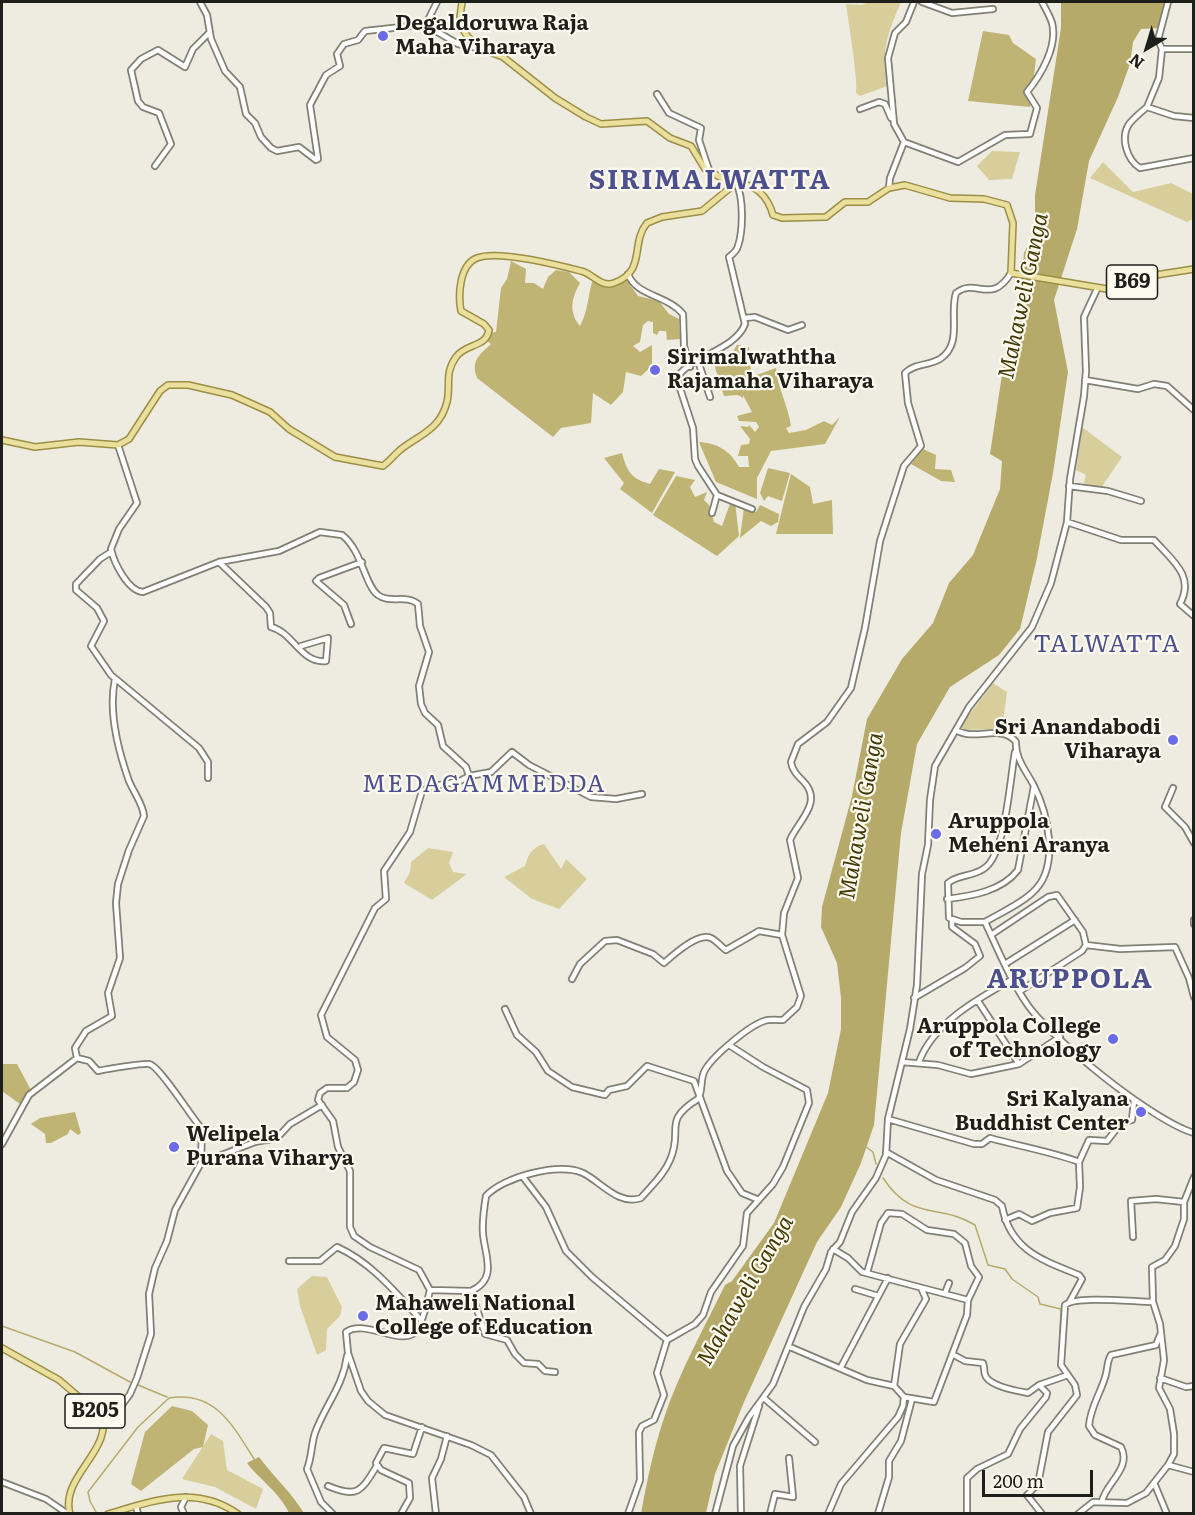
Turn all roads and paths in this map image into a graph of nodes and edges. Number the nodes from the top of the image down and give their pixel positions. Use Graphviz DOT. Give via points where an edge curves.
graph roads {
  1 [pos="200,2"];
  2 [pos="437,2"];
  3 [pos="462,2"];
  4 [pos="914,2"];
  5 [pos="922,2"];
  6 [pos="1042,2"];
  7 [pos="1168,2"];
  8 [pos="993,9"];
  9 [pos="425,26"];
  10 [pos="209,33"];
  11 [pos="482,49"];
  12 [pos="1162,49"];
  13 [pos="1194,49"];
  14 [pos="657,94"];
  15 [pos="1147,107"];
  16 [pos="860,109"];
  17 [pos="1194,118"];
  18 [pos="904,139"];
  19 [pos="1194,158"];
  20 [pos="155,166"];
  21 [pos="710,173"];
  22 [pos="734,184"];
  23 [pos="889,189"];
  24 [pos="1194,268"];
  25 [pos="1013,273"];
  26 [pos="627,274"];
  27 [pos="1097,289"];
  28 [pos="745,318"];
  29 [pos="802,325"];
  30 [pos="698,362"];
  31 [pos="690,367"];
  32 [pos="1085,380"];
  33 [pos="710,397"];
  34 [pos="1194,410"];
  35 [pos="2,440"];
  36 [pos="118,445"];
  37 [pos="1070,486"];
  38 [pos="717,495"];
  39 [pos="1141,501"];
  40 [pos="752,509"];
  41 [pos="712,513"];
  42 [pos="1067,522"];
  43 [pos="111,552"];
  44 [pos="219,562"];
  45 [pos="362,562"];
  46 [pos="1194,616"];
  47 [pos="351,624"];
  48 [pos="302,646"];
  49 [pos="115,679"];
  50 [pos="956,730"];
  51 [pos="1015,752"];
  52 [pos="469,776"];
  53 [pos="208,778"];
  54 [pos="1034,786"];
  55 [pos="1173,788"];
  56 [pos="642,794"];
  57 [pos="1194,843"];
  58 [pos="947,899"];
  59 [pos="1076,920"];
  60 [pos="952,921"];
  61 [pos="985,922"];
  62 [pos="782,935"];
  63 [pos="991,935"];
  64 [pos="1086,945"];
  65 [pos="1005,964"];
  66 [pos="572,979"];
  67 [pos="1013,979"];
  68 [pos="1020,991"];
  69 [pos="1194,997"];
  70 [pos="914,998"];
  71 [pos="978,1001"];
  72 [pos="505,1009"];
  73 [pos="1060,1037"];
  74 [pos="729,1045"];
  75 [pos="77,1058"];
  76 [pos="902,1062"];
  77 [pos="919,1062"];
  78 [pos="1019,1064"];
  79 [pos="700,1096"];
  80 [pos="1134,1100"];
  81 [pos="322,1105"];
  82 [pos="888,1119"];
  83 [pos="1194,1133"];
  84 [pos="2,1144"];
  85 [pos="886,1152"];
  86 [pos="1078,1162"];
  87 [pos="201,1163"];
  88 [pos="523,1177"];
  89 [pos="1194,1177"];
  90 [pos="759,1200"];
  91 [pos="1184,1202"];
  92 [pos="1005,1220"];
  93 [pos="1133,1237"];
  94 [pos="834,1249"];
  95 [pos="289,1261"];
  96 [pos="867,1273"];
  97 [pos="888,1278"];
  98 [pos="949,1283"];
  99 [pos="855,1289"];
  100 [pos="430,1290"];
  101 [pos="922,1290"];
  102 [pos="471,1291"];
  103 [pos="933,1292"];
  104 [pos="945,1293"];
  105 [pos="878,1296"];
  106 [pos="926,1299"];
  107 [pos="968,1300"];
  108 [pos="1070,1301"];
  109 [pos="1153,1302"];
  110 [pos="421,1320"];
  111 [pos="1160,1324"];
  112 [pos="667,1340"];
  113 [pos="790,1347"];
  114 [pos="2,1348"];
  115 [pos="348,1353"];
  116 [pos="952,1354"];
  117 [pos="841,1367"];
  118 [pos="555,1372"];
  119 [pos="1068,1375"];
  120 [pos="1160,1378"];
  121 [pos="1039,1385"];
  122 [pos="894,1386"];
  123 [pos="1194,1386"];
  124 [pos="904,1397"];
  125 [pos="912,1398"];
  126 [pos="765,1399"];
  127 [pos="759,1405"];
  128 [pos="104,1424"];
  129 [pos="422,1427"];
  130 [pos="447,1436"];
  131 [pos="815,1442"];
  132 [pos="789,1458"];
  133 [pos="1168,1465"];
  134 [pos="376,1467"];
  135 [pos="1194,1472"];
  136 [pos="2,1482"];
  137 [pos="1155,1485"];
  138 [pos="328,1486"];
  139 [pos="186,1497"];
  140 [pos="1102,1501"];
  141 [pos="136,1506"];
  142 [pos="69,1514"];
  143 [pos="108,1514"];
  144 [pos="138,1514"];
  145 [pos="184,1514"];
  146 [pos="238,1514"];
  147 [pos="333,1514"];
  148 [pos="401,1514"];
  149 [pos="436,1514"];
  150 [pos="531,1514"];
  151 [pos="628,1514"];
  152 [pos="715,1514"];
  153 [pos="741,1514"];
  154 [pos="770,1514"];
  155 [pos="828,1514"];
  156 [pos="878,1514"];
  157 [pos="967,1514"];
  158 [pos="1042,1514"];
  159 [pos="1078,1514"];
  160 [pos="1167,1514"];
  1 -- 10 [label="street" via="207,15"];
  2 -- 9 [label="street"];
  3 -- 11 [label="main road" via="459,24"];
  4 -- 18 [label="street" via="906,22 896,33 888,58 894,124"];
  5 -- 8 [label="street" via="952,12"];
  6 -- 18 [label="street" via="1053,24 1049,55 1027,92 1037,108 1030,134 1005,135 958,162"];
  7 -- 12 [label="street" via="1158,40"];
  9 -- 10 [label="street" via="365,31 358,40 339,49 340,66 326,75 310,105 316,160 299,147 278,151 266,143 246,114 240,87 225,71"];
  9 -- 11 [label="street" via="458,44"];
  10 -- 20 [label="street" via="193,49 185,67 158,50 131,70 138,101 159,113 171,144"];
  11 -- 21 [label="main road" via="503,57 555,98 601,124 646,120 670,138 691,146"];
  12 -- 13 [label="street"];
  12 -- 15 [label="street" via="1159,78"];
  14 -- 21 [label="street" via="669,113 701,128 699,140"];
  15 -- 17 [label="street"];
  15 -- 19 [label="street" via="1127,129 1127,154 1133,164 1140,168"];
  16 -- 18 [label="street" via="879,102 885,104 894,128"];
  18 -- 23 [label="street"];
  21 -- 22 [label="main road"];
  22 -- 23 [label="main road" via="744,184 763,194 773,215 782,219 826,217 845,202 868,202"];
  22 -- 26 [label="main road" via="702,211 647,223 639,238 637,262"];
  22 -- 28 [label="street" via="739,189 740,202 738,246 729,257"];
  23 -- 25 [label="main road" via="905,185 950,198 984,199 1007,205 1013,223"];
  24 -- 27 [label="main road, B69" via="1143,277 1119,290"];
  25 -- 27 [label="main road, B69"];
  25 -- 62 [label="street" via="993,290 966,288 956,293 951,347 939,359 904,373 921,446 904,466 879,541 866,628 851,688 827,722 801,740 791,762 793,771 809,789 811,802 790,840 798,878 784,913"];
  26 -- 31 [label="street" via="641,290 661,297 683,314 684,346"];
  26 -- 36 [label="main road" via="613,284 606,284 584,271 522,258 475,258 465,273 459,299 461,311 489,330 488,338 468,346 452,363 447,379 448,401 436,424 383,466 335,457 311,445 256,405 188,385 168,385 160,391 129,439"];
  27 -- 32 [label="street" via="1084,317"];
  28 -- 29 [label="street" via="755,317 788,330"];
  28 -- 30 [label="street" via="742,333 736,339"];
  30 -- 31 [label="street"];
  30 -- 33 [label="street"];
  31 -- 38 [label="street" via="677,379 693,428 695,459"];
  32 -- 34 [label="street" via="1138,389 1154,384 1167,386"];
  32 -- 37 [label="street"];
  35 -- 36 [label="main road" via="35,447 79,442"];
  36 -- 43 [label="street" via="137,503 119,529"];
  37 -- 39 [label="street"];
  37 -- 42 [label="street"];
  38 -- 40 [label="street"];
  38 -- 41 [label="street"];
  42 -- 46 [label="street" via="1121,540 1154,540 1187,581 1187,592 1180,604"];
  42 -- 50 [label="street" via="1051,583 1032,627 969,707"];
  43 -- 44 [label="street" via="139,592"];
  43 -- 49 [label="street" via="75,587 102,615 103,624 92,646"];
  44 -- 45 [label="street" via="279,551 331,531 347,538"];
  44 -- 48 [label="street" via="266,607 271,627 279,629 305,655 326,661 328,638"];
  45 -- 47 [label="street" via="316,581 344,605"];
  45 -- 52 [label="street" via="379,596 418,604 429,652 419,686 421,704 438,725 443,746 466,767"];
  49 -- 53 [label="street" via="199,748 208,762"];
  49 -- 75 [label="street" via="113,719 125,770 144,816 118,884 120,958 108,993 112,1016 86,1031 75,1048"];
  50 -- 51 [label="street" via="966,736 1006,733 1016,742"];
  50 -- 70 [label="street" via="935,766 931,790"];
  51 -- 54 [label="street"];
  51 -- 58 [label="street" via="996,854 981,871 951,880"];
  52 -- 56 [label="street" via="490,772 514,752 529,765 591,797 616,799"];
  52 -- 81 [label="street" via="422,791 410,832 384,871 386,899 375,908 321,1015 327,1037 355,1060 358,1070 347,1088 327,1088 320,1093 318,1100"];
  54 -- 58 [label="street" via="1018,870 983,893"];
  54 -- 61 [label="street" via="1046,819 1044,876 1031,894"];
  55 -- 57 [label="street" via="1165,807 1185,827"];
  58 -- 60 [label="street"];
  59 -- 63 [label="street" via="1054,895"];
  59 -- 64 [label="street"];
  59 -- 65 [label="street"];
  60 -- 61 [label="street"];
  60 -- 70 [label="street" via="952,927 975,944 980,956"];
  61 -- 63 [label="street"];
  62 -- 66 [label="street" via="759,931 726,950 711,938 703,937 664,963 653,954 617,940 605,941 580,964"];
  62 -- 74 [label="street" via="801,996 797,1007 783,1020 765,1020"];
  63 -- 65 [label="street"];
  64 -- 68 [label="street"];
  64 -- 69 [label="street" via="1120,949 1175,947"];
  65 -- 67 [label="street"];
  67 -- 68 [label="street"];
  67 -- 71 [label="street"];
  68 -- 73 [label="street" via="1036,1014"];
  70 -- 76 [label="street"];
  71 -- 77 [label="street" via="931,1038"];
  71 -- 78 [label="street"];
  72 -- 79 [label="street" via="516,1035 536,1052 548,1071 572,1087 605,1095 609,1090 627,1086 647,1066 694,1081"];
  73 -- 78 [label="street"];
  73 -- 80 [label="street"];
  74 -- 79 [label="street" via="704,1071"];
  74 -- 90 [label="street" via="797,1083 808,1094 783,1167"];
  75 -- 84 [label="street" via="29,1095"];
  75 -- 87 [label="street" via="86,1059 98,1071 150,1064 159,1069 202,1129"];
  76 -- 77 [label="street"];
  76 -- 82 [label="street"];
  77 -- 78 [label="street" via="971,1074"];
  79 -- 88 [label="street" via="676,1117 670,1160 641,1198 615,1194 572,1170"];
  79 -- 90 [label="street" via="727,1171 742,1192"];
  80 -- 83 [label="street"];
  80 -- 86 [label="street" via="1132,1120 1121,1123 1107,1141 1089,1140"];
  81 -- 87 [label="street" via="300,1116 277,1138"];
  81 -- 100 [label="street" via="333,1121 338,1147 350,1171 351,1231 359,1242 419,1270"];
  82 -- 85 [label="street"];
  82 -- 86 [label="street" via="974,1144 990,1138"];
  85 -- 92 [label="street" via="936,1180 995,1200 1002,1206"];
  85 -- 94 [label="street" via="876,1179 852,1212"];
  86 -- 92 [label="street" via="1077,1208 1032,1221 1019,1214"];
  87 -- 128 [label="street" via="175,1210 155,1268 149,1294 151,1334 137,1378 130,1394"];
  88 -- 102 [label="street" via="486,1196 483,1231 489,1268 484,1281"];
  88 -- 112 [label="street" via="546,1207 566,1251"];
  89 -- 91 [label="street"];
  90 -- 112 [label="street" via="747,1213 743,1246 711,1292 703,1315 691,1328"];
  91 -- 93 [label="street" via="1131,1201"];
  91 -- 109 [label="street" via="1184,1219 1175,1246 1165,1260 1152,1267"];
  92 -- 108 [label="street" via="1037,1259 1079,1275 1081,1285"];
  94 -- 96 [label="street"];
  94 -- 113 [label="street" via="804,1307"];
  95 -- 110 [label="street" via="320,1260 337,1247 350,1252 378,1274"];
  96 -- 97 [label="street"];
  96 -- 107 [label="street" via="880,1223 888,1213 902,1214 927,1230 954,1234 965,1243 970,1266 979,1277"];
  97 -- 101 [label="street"];
  97 -- 105 [label="street"];
  98 -- 104 [label="street"];
  99 -- 105 [label="street"];
  100 -- 102 [label="street"];
  100 -- 110 [label="street"];
  101 -- 103 [label="street"];
  101 -- 106 [label="street"];
  102 -- 118 [label="street" via="485,1334 507,1340 524,1363"];
  103 -- 104 [label="street"];
  103 -- 106 [label="street"];
  104 -- 107 [label="street"];
  105 -- 117 [label="street"];
  106 -- 122 [label="street" via="900,1344"];
  107 -- 116 [label="street" via="967,1316"];
  108 -- 109 [label="street"];
  108 -- 119 [label="street" via="1065,1305 1061,1348 1061,1365"];
  109 -- 111 [label="street"];
  110 -- 115 [label="street" via="416,1332 404,1336 352,1327 345,1336"];
  111 -- 120 [label="street" via="1164,1360"];
  111 -- 140 [label="street" via="1156,1345 1111,1354 1108,1360 1089,1426 1095,1435 1121,1447 1124,1454 1119,1474 1105,1489"];
  112 -- 151 [label="street" via="657,1373 664,1395 654,1420 639,1432 640,1479"];
  113 -- 117 [label="street"];
  113 -- 126 [label="street"];
  114 -- 128 [label="main road, B205" via="58,1380 93,1409"];
  115 -- 129 [label="street" via="368,1401 385,1415"];
  115 -- 147 [label="street" via="336,1395 316,1432 307,1469 321,1502"];
  116 -- 121 [label="street" via="982,1363 991,1381 1016,1390 1028,1393"];
  116 -- 125 [label="street" via="934,1402"];
  117 -- 122 [label="street" via="867,1380"];
  119 -- 121 [label="street"];
  119 -- 158 [label="street" via="1077,1395 1048,1432 1038,1484 1026,1495"];
  120 -- 123 [label="street"];
  120 -- 133 [label="street" via="1159,1388 1170,1409 1174,1434 1174,1454"];
  121 -- 157 [label="street" via="1046,1397 1020,1429 1011,1450 967,1478"];
  122 -- 124 [label="street"];
  124 -- 125 [label="street"];
  124 -- 155 [label="street" via="898,1417 841,1484"];
  125 -- 156 [label="street" via="901,1440 889,1461 889,1477"];
  126 -- 127 [label="street"];
  126 -- 131 [label="street"];
  127 -- 152 [label="street" via="733,1446"];
  127 -- 153 [label="street" via="740,1466"];
  128 -- 142 [label="main road, B205" via="70,1494"];
  129 -- 130 [label="street"];
  129 -- 134 [label="street" via="413,1454 384,1448"];
  130 -- 149 [label="street" via="432,1478"];
  130 -- 150 [label="street" via="491,1455 524,1497"];
  132 -- 154 [label="street" via="793,1497 775,1494"];
  133 -- 135 [label="street"];
  133 -- 137 [label="street"];
  134 -- 138 [label="street" via="357,1492 344,1493"];
  134 -- 148 [label="street" via="409,1483 410,1498"];
  136 -- 142 [label="street" via="46,1499"];
  137 -- 140 [label="street" via="1127,1503"];
  137 -- 160 [label="street"];
  139 -- 141 [label="main road" via="149,1500"];
  139 -- 145 [label="street" via="181,1508"];
  139 -- 146 [label="main road" via="223,1503"];
  140 -- 159 [label="street" via="1088,1504"];
  141 -- 143 [label="main road"];
  141 -- 144 [label="street"];
}
